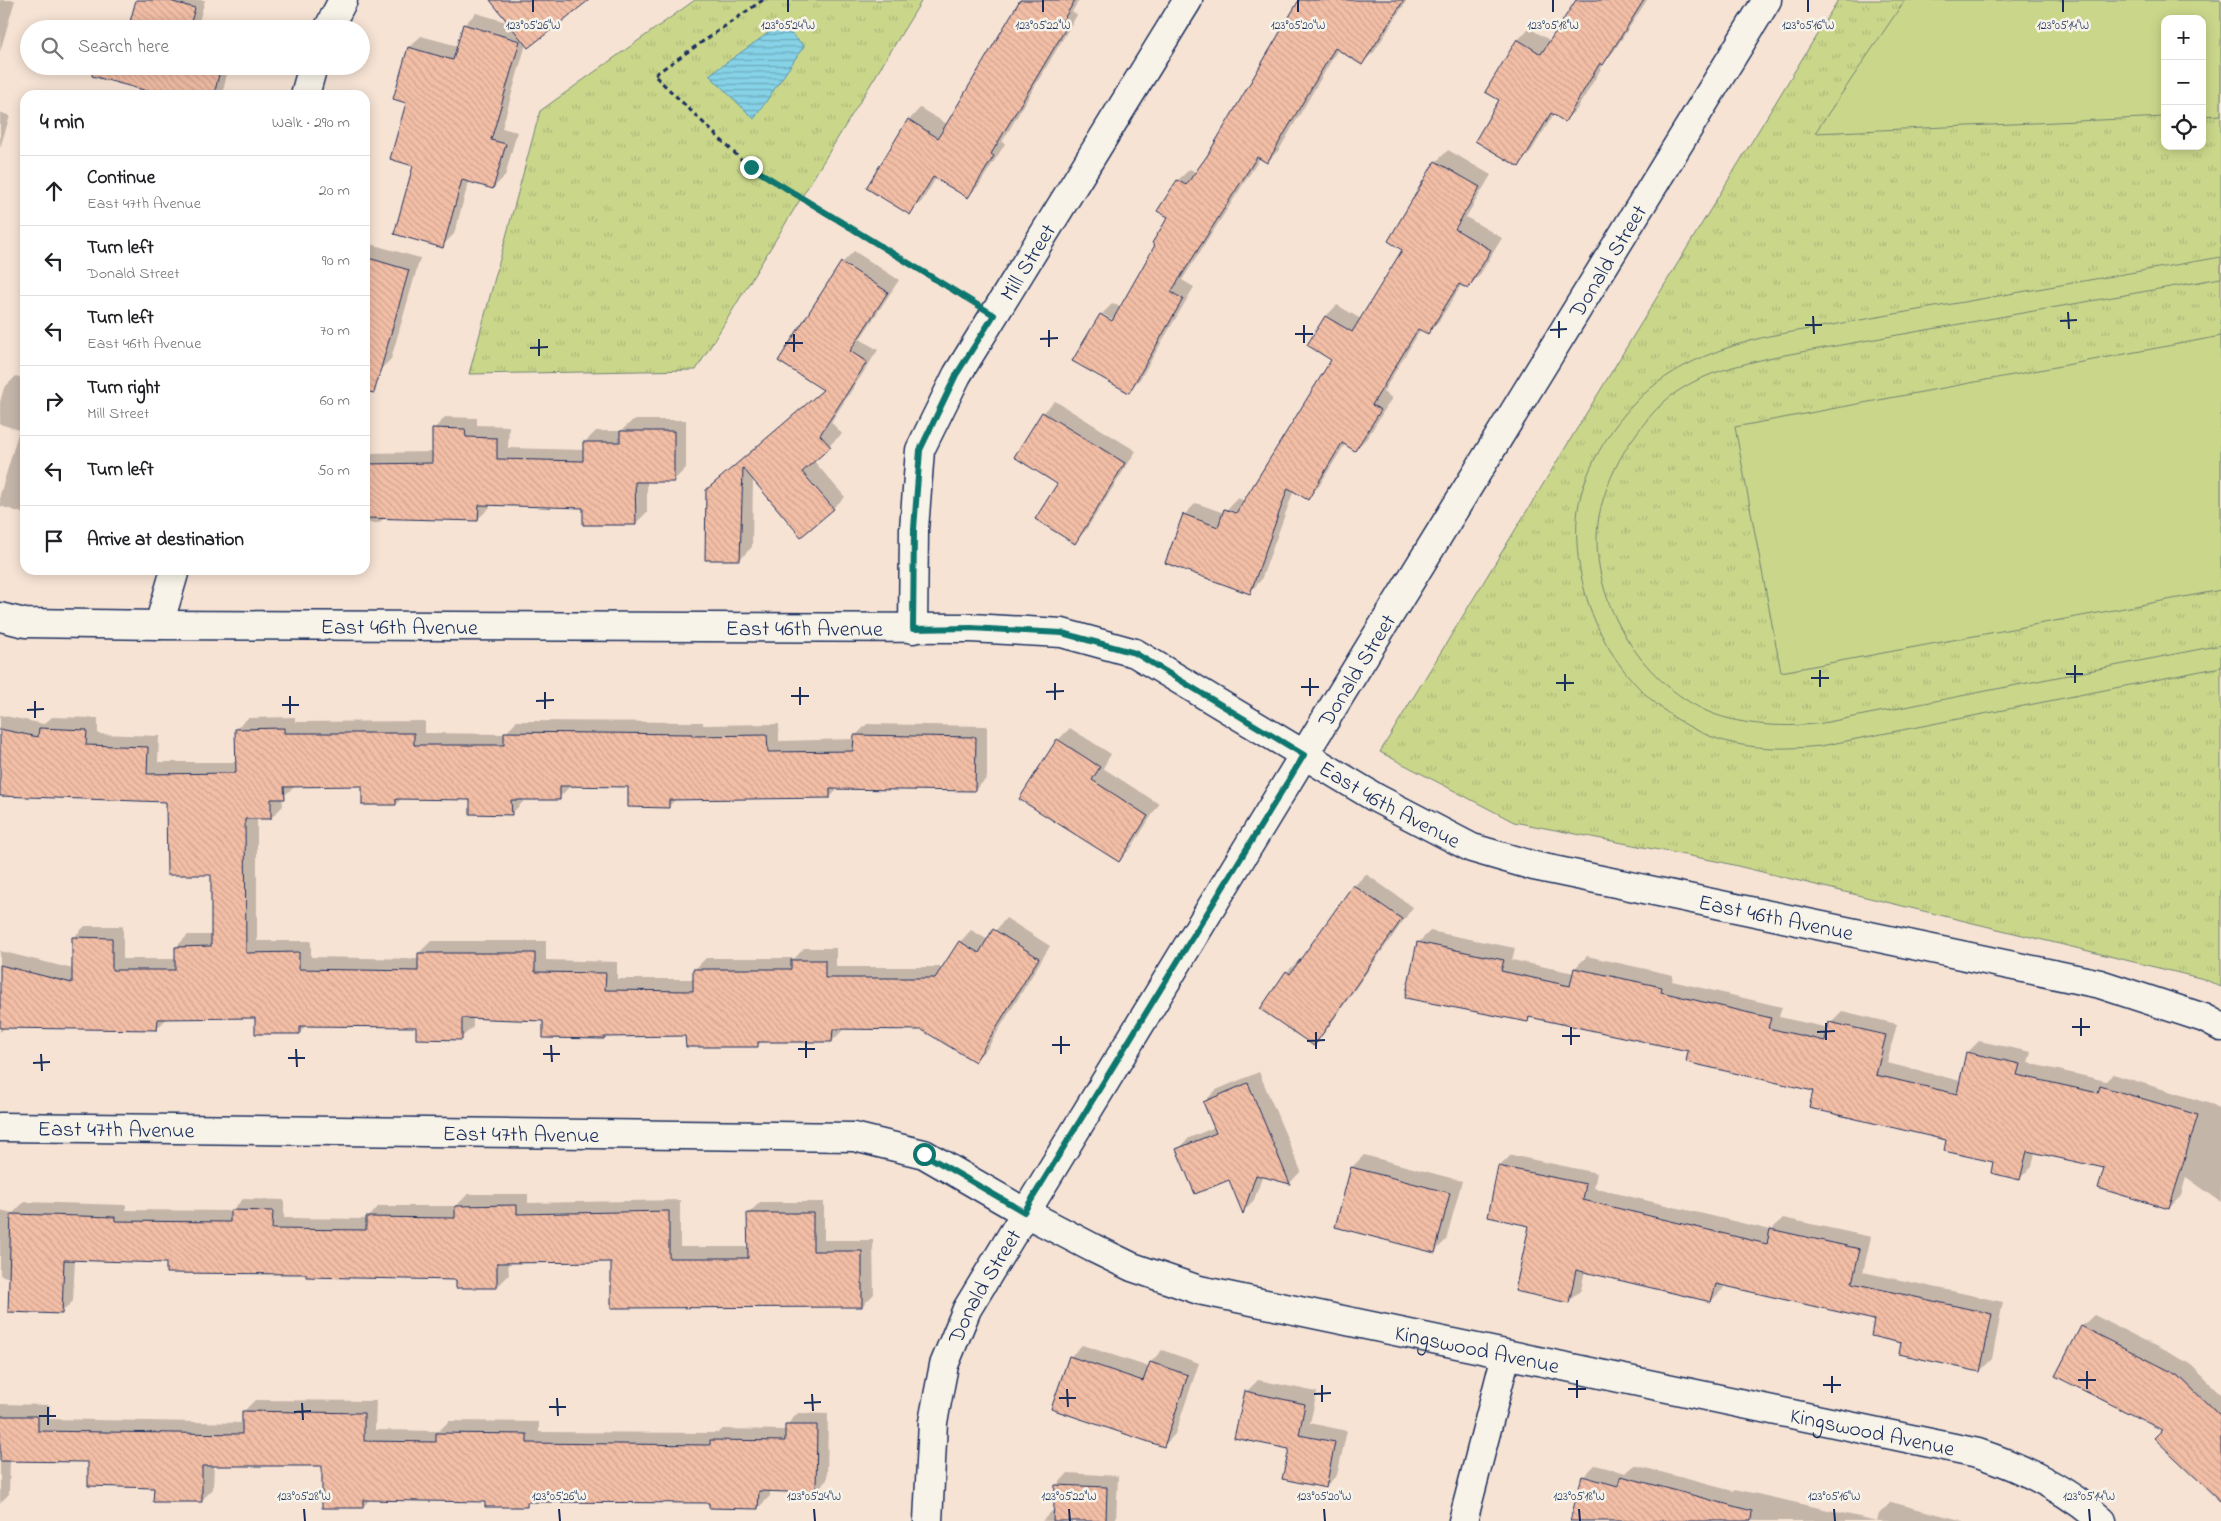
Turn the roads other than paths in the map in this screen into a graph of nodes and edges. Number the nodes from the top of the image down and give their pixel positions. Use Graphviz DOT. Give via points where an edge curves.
graph roads {
  1 [pos="343,0"];
  2 [pos="1188,0"];
  3 [pos="1767,0"];
  4 [pos="333,20"];
  5 [pos="311,75"];
  6 [pos="306,90"];
  7 [pos="174,575"];
  8 [pos="0,617"];
  9 [pos="160,625"];
  10 [pos="913,629"];
  11 [pos="1304,755"];
  12 [pos="2221,1027"];
  13 [pos="0,1127"];
  14 [pos="1024,1212"];
  15 [pos="1506,1355"];
  16 [pos="928,1521"];
  17 [pos="1463,1521"];
  18 [pos="2102,1521"];
  1 -- 4 [label="street"];
  2 -- 10 [label="street, Mill Street" via="956,375 920,450 914,529"];
  3 -- 11 [label="street, Donald Street"];
  5 -- 6 [label="street"];
  7 -- 9 [label="street"];
  8 -- 9 [label="street, East 46th Avenue" via="25,623"];
  9 -- 10 [label="street, East 46th Avenue"];
  10 -- 11 [label="street, East 46th Avenue" via="971,628 1062,633 1135,653"];
  11 -- 12 [label="street, East 46th Avenue" via="1376,798 1472,848 1525,864 2100,984 2204,1018"];
  11 -- 14 [label="street, Donald Street"];
  13 -- 14 [label="street, East 47th Avenue" via="854,1137 924,1154"];
  14 -- 15 [label="street, Kingswood Avenue" via="1132,1267 1172,1282"];
  14 -- 16 [label="street, Donald Street" via="967,1309 944,1365 933,1422"];
  15 -- 17 [label="street"];
  15 -- 18 [label="street, Kingswood Avenue" via="1978,1453 2041,1479"];
}
